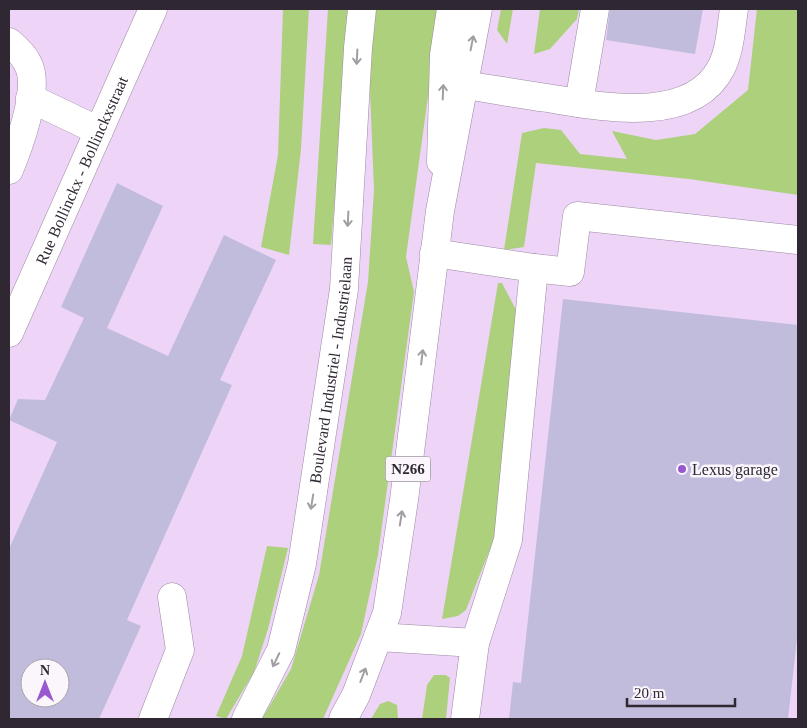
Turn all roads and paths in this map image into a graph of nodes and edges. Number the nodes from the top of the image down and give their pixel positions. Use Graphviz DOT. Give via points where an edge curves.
graph roads {
  1 [pos="153,9"];
  2 [pos="362,9"];
  3 [pos="450,9"];
  4 [pos="478,9"];
  5 [pos="595,9"];
  6 [pos="734,9"];
  7 [pos="9,42"];
  8 [pos="464,85"];
  9 [pos="30,98"];
  10 [pos="579,103"];
  11 [pos="98,131"];
  12 [pos="9,170"];
  13 [pos="440,211"];
  14 [pos="798,240"];
  15 [pos="434,253"];
  16 [pos="534,268"];
  17 [pos="9,333"];
  18 [pos="172,597"];
  19 [pos="378,637"];
  20 [pos="475,642"];
  21 [pos="153,719"];
  22 [pos="246,719"];
  23 [pos="343,719"];
  24 [pos="466,719"];
  1 -- 11 [label="main road, Rue Bollinckx - Bollinckxstraat"];
  2 -- 22 [label="main road, Boulevard Industriel - Industrielaan, one-way" via="344,289 302,564 281,650"];
  13 -- 3 [label="main road, N266, one-way" via="444,55"];
  8 -- 4 [label="main road, N266, one-way"];
  5 -- 10 [label="main road"];
  6 -- 10 [label="main road" via="721,68 711,82 697,92 659,107 636,109"];
  7 -- 9 [label="main road" via="22,53 30,69"];
  8 -- 10 [label="main road"];
  8 -- 13 [label="main road, N266"];
  9 -- 11 [label="main road"];
  9 -- 12 [label="main road" via="18,150"];
  11 -- 17 [label="main road, Rue Bollinckx - Bollinckxstraat"];
  13 -- 15 [label="main road, N266"];
  14 -- 16 [label="main road" via="576,216 570,272"];
  15 -- 16 [label="main road"];
  19 -- 15 [label="main road, N266, one-way" via="387,613 401,519"];
  16 -- 20 [label="main road" via="508,540"];
  18 -- 21 [label="main road" via="180,650"];
  19 -- 20 [label="main road"];
  23 -- 19 [label="main road, N266, one-way" via="356,695"];
  20 -- 24 [label="main road"];
}
